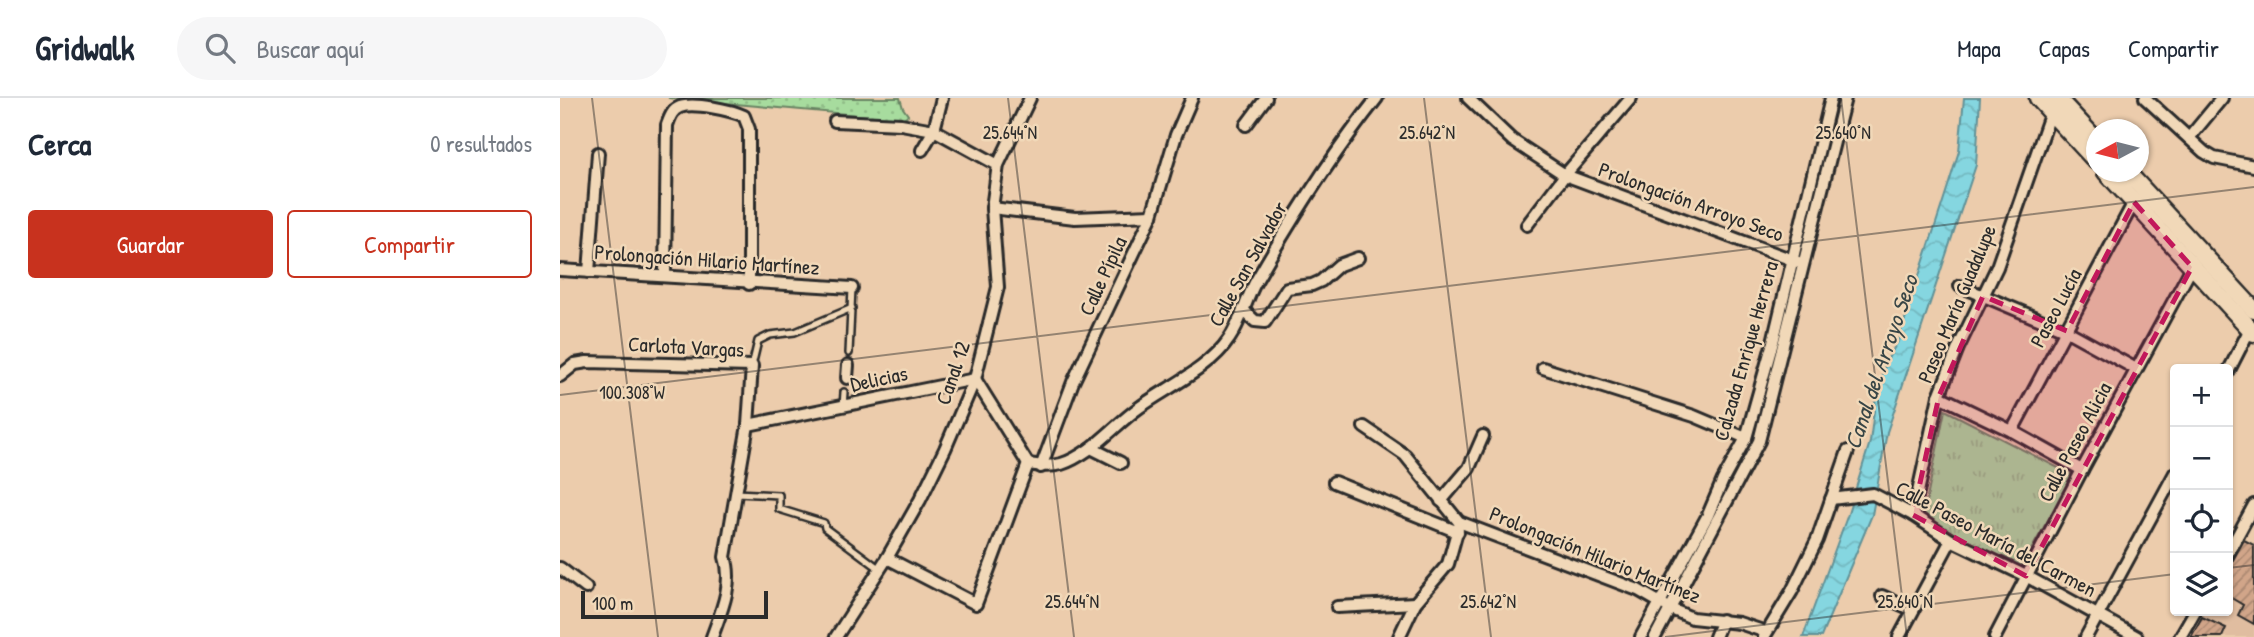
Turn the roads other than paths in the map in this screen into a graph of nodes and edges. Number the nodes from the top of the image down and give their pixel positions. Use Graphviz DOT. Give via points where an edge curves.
graph roads {
  1 [pos="942,98"];
  2 [pos="1030,98"];
  3 [pos="1192,98"];
  4 [pos="1266,98"];
  5 [pos="1377,98"];
  6 [pos="1468,98"];
  7 [pos="1631,98"];
  8 [pos="1831,98"];
  9 [pos="1845,98"];
  10 [pos="2038,98"];
  11 [pos="2145,98"];
  12 [pos="2222,98"];
  13 [pos="2054,103"];
  14 [pos="835,121"];
  15 [pos="1246,125"];
  16 [pos="934,130"];
  17 [pos="2086,131"];
  18 [pos="2189,138"];
  19 [pos="2086,147"];
  20 [pos="922,150"];
  21 [pos="598,153"];
  22 [pos="998,164"];
  23 [pos="2254,166"];
  24 [pos="1565,175"];
  25 [pos="2115,182"];
  26 [pos="2136,182"];
  27 [pos="2134,202"];
  28 [pos="992,208"];
  29 [pos="1152,215"];
  30 [pos="1527,225"];
  31 [pos="1358,258"];
  32 [pos="1798,262"];
  33 [pos="2192,267"];
  34 [pos="560,270"];
  35 [pos="589,272"];
  36 [pos="665,276"];
  37 [pos="749,284"];
  38 [pos="1959,285"];
  39 [pos="852,288"];
  40 [pos="1983,296"];
  41 [pos="852,308"];
  42 [pos="1243,310"];
  43 [pos="2254,310"];
  44 [pos="2067,331"];
  45 [pos="2252,331"];
  46 [pos="849,359"];
  47 [pos="2233,364"];
  48 [pos="752,366"];
  49 [pos="1543,368"];
  50 [pos="2136,369"];
  51 [pos="560,376"];
  52 [pos="847,378"];
  53 [pos="975,379"];
  54 [pos="844,393"];
  55 [pos="1939,396"];
  56 [pos="838,407"];
  57 [pos="748,425"];
  58 [pos="1364,428"];
  59 [pos="2011,431"];
  60 [pos="1483,436"];
  61 [pos="1746,438"];
  62 [pos="1091,448"];
  63 [pos="1848,451"];
  64 [pos="1121,463"];
  65 [pos="1028,464"];
  66 [pos="1041,467"];
  67 [pos="2082,470"];
  68 [pos="1335,482"];
  69 [pos="2170,482"];
  70 [pos="736,492"];
  71 [pos="1832,499"];
  72 [pos="1441,501"];
  73 [pos="2254,505"];
  74 [pos="1913,515"];
  75 [pos="2250,525"];
  76 [pos="1458,527"];
  77 [pos="1951,540"];
  78 [pos="2233,547"];
  79 [pos="887,558"];
  80 [pos="560,568"];
  81 [pos="880,569"];
  82 [pos="2026,576"];
  83 [pos="586,588"];
  84 [pos="1882,596"];
  85 [pos="1660,601"];
  86 [pos="1415,603"];
  87 [pos="1337,607"];
  88 [pos="1671,609"];
  89 [pos="1913,610"];
  90 [pos="2097,615"];
  91 [pos="2192,616"];
  92 [pos="1722,620"];
  93 [pos="1765,635"];
  94 [pos="712,637"];
  95 [pos="836,637"];
  96 [pos="1399,637"];
  97 [pos="1641,637"];
  98 [pos="1655,637"];
  99 [pos="1715,637"];
  100 [pos="1899,637"];
  101 [pos="1995,637"];
  102 [pos="2086,637"];
  103 [pos="2137,637"];
  104 [pos="2180,637"];
  1 -- 16 [label="street"];
  2 -- 22 [label="street, Canal 12"];
  3 -- 29 [label="street, Calle Pípila"];
  4 -- 15 [label="street"];
  5 -- 42 [label="street, Calle San Salvador" via="1334,156"];
  6 -- 24 [label="street, Prolongación Arroyo Seco" via="1512,140"];
  7 -- 24 [label="street"];
  8 -- 32 [label="street, Calzada Enrique Herrera"];
  9 -- 32 [label="street, Calzada Enrique Herrera"];
  10 -- 13 [label="street"];
  11 -- 18 [label="street"];
  12 -- 18 [label="street"];
  13 -- 17 [label="street"];
  13 -- 19 [label="street"];
  13 -- 40 [label="street, Paseo María Guadalupe"];
  14 -- 16 [label="street"];
  16 -- 20 [label="street"];
  16 -- 22 [label="street"];
  18 -- 23 [label="street" via="2214,158"];
  21 -- 35 [label="street"];
  22 -- 28 [label="street, Canal 12"];
  24 -- 30 [label="street"];
  24 -- 32 [label="street, Prolongación Arroyo Seco"];
  25 -- 27 [label="street"];
  26 -- 43 [label="street"];
  27 -- 33 [label="street"];
  27 -- 44 [label="street, Paseo Lucía"];
  28 -- 29 [label="street" via="1075,218"];
  28 -- 53 [label="street, Canal 12" via="998,287"];
  29 -- 66 [label="street, Calle Pípila" via="1073,382"];
  31 -- 42 [label="street" via="1331,269 1312,285 1287,288 1265,321 1255,321"];
  32 -- 61 [label="street, Calzada Enrique Herrera"];
  32 -- 88 [label="street, Calzada Enrique Herrera" via="1759,441"];
  33 -- 45 [label="street"];
  33 -- 50 [label="street, Calle Paseo Alicia"];
  34 -- 35 [label="street, Prolongación Hilario Martínez"];
  35 -- 36 [label="street, Prolongación Hilario Martínez"];
  36 -- 37 [label="street, Prolongación Hilario Martínez"];
  36 -- 37 [label="street" via="666,141 671,114 688,106 732,110 744,116 749,129"];
  37 -- 39 [label="street, Prolongación Hilario Martínez"];
  38 -- 40 [label="street"];
  39 -- 41 [label="lane"];
  40 -- 44 [label="street"];
  40 -- 55 [label="street, Paseo María Guadalupe"];
  41 -- 46 [label="lane"];
  41 -- 48 [label="lane" via="758,341"];
  42 -- 62 [label="street, Calle San Salvador" via="1230,338 1216,354"];
  44 -- 50 [label="street"];
  44 -- 59 [label="street, Paseo Lucía"];
  45 -- 47 [label="street"];
  46 -- 52 [label="street"];
  48 -- 51 [label="street, Carlota Vargas" via="587,362 575,364"];
  48 -- 57 [label="street, Carlota Vargas"];
  49 -- 61 [label="street" via="1694,416"];
  50 -- 67 [label="street, Calle Paseo Alicia"];
  53 -- 56 [label="street, Delicias"];
  53 -- 65 [label="street"];
  53 -- 79 [label="street, Canal 12" via="946,449"];
  54 -- 56 [label="lane"];
  55 -- 59 [label="street"];
  55 -- 74 [label="street, Paseo María Guadalupe"];
  56 -- 57 [label="street, Delicias"];
  57 -- 70 [label="street, Carlota Vargas"];
  58 -- 72 [label="street, Prolongación Hilario Martínez" via="1405,455"];
  59 -- 67 [label="street"];
  60 -- 72 [label="street" via="1469,468"];
  61 -- 85 [label="street, Calzada Enrique Herrera"];
  62 -- 64 [label="street"];
  62 -- 66 [label="street, Calle San Salvador" via="1061,466"];
  63 -- 71 [label="street"];
  65 -- 66 [label="street"];
  65 -- 79 [label="street" via="976,604"];
  67 -- 82 [label="street, Calle Paseo Alicia"];
  68 -- 76 [label="street"];
  69 -- 90 [label="street"];
  70 -- 81 [label="lane" via="779,495 779,509 824,523"];
  70 -- 94 [label="street, Carlota Vargas" via="725,557 727,590"];
  71 -- 74 [label="street, Calle Paseo María del Carmen" via="1873,494"];
  71 -- 93 [label="street" via="1804,567"];
  72 -- 76 [label="street, Prolongación Hilario Martínez"];
  73 -- 75 [label="street"];
  74 -- 77 [label="street, Calle Paseo María del Carmen"];
  75 -- 78 [label="street"];
  76 -- 85 [label="street, Prolongación Hilario Martínez"];
  76 -- 86 [label="street" via="1448,564"];
  77 -- 82 [label="street, Calle Paseo María del Carmen"];
  77 -- 89 [label="street"];
  79 -- 81 [label="street, Canal 12"];
  80 -- 83 [label="street"];
  81 -- 95 [label="street, Canal 12"];
  82 -- 90 [label="street, Calle Paseo María del Carmen"];
  82 -- 101 [label="street, Calle Paseo Alicia"];
  84 -- 89 [label="street"];
  85 -- 88 [label="street, Prolongación Hilario Martínez"];
  85 -- 97 [label="street, Calzada Enrique Herrera"];
  86 -- 87 [label="street"];
  86 -- 96 [label="street"];
  88 -- 92 [label="street, Prolongación Hilario Martínez" via="1692,618"];
  88 -- 98 [label="street, Calzada Enrique Herrera"];
  89 -- 100 [label="street"];
  90 -- 102 [label="street"];
  90 -- 103 [label="street, Calle Paseo María del Carmen"];
  91 -- 104 [label="street"];
  92 -- 93 [label="street, Prolongación Hilario Martínez" via="1740,622"];
  92 -- 99 [label="street"];
}
